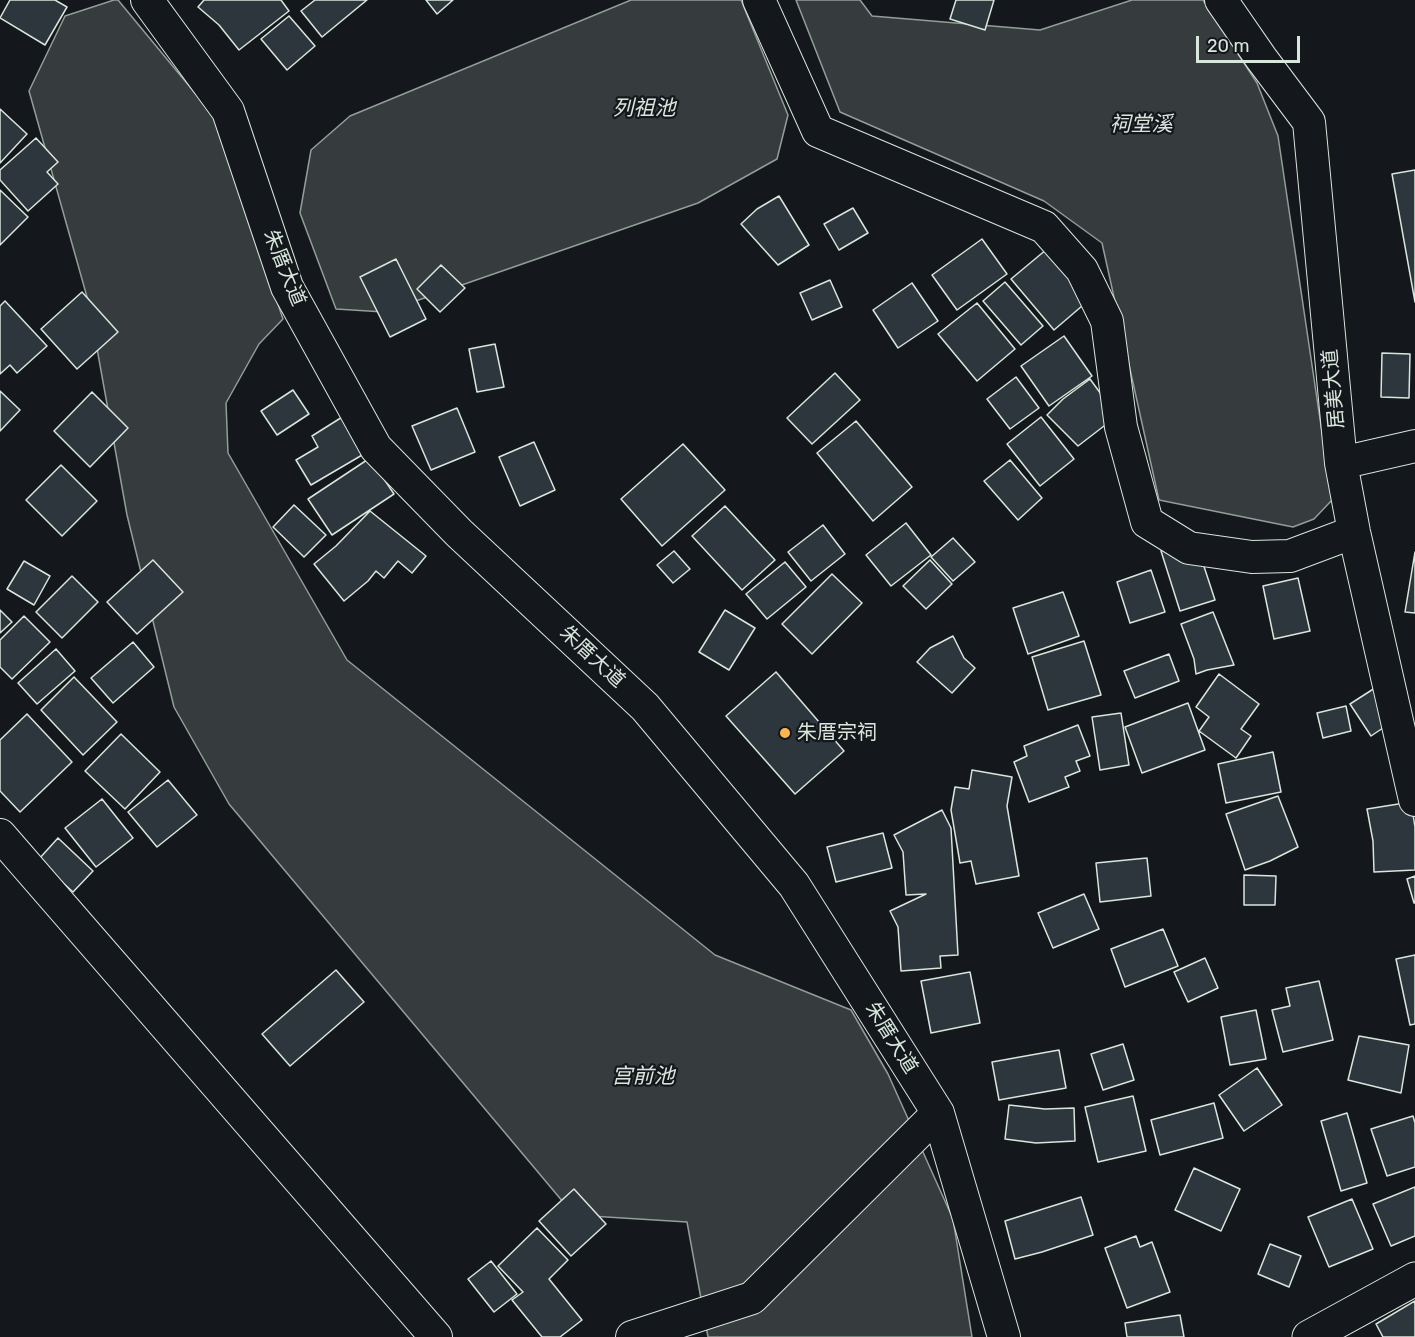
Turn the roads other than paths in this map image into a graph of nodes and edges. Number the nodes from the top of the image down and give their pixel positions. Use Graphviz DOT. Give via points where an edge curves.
graph roads {
  1 [pos="147,0"];
  2 [pos="759,0"];
  3 [pos="1221,0"];
  4 [pos="1415,446"];
  5 [pos="1341,463"];
  6 [pos="1354,532"];
  7 [pos="1415,800"];
  8 [pos="0,835"];
  9 [pos="938,1113"];
  10 [pos="1415,1279"];
  11 [pos="436,1337"];
  12 [pos="632,1337"];
  13 [pos="1004,1337"];
  14 [pos="1309,1337"];
  1 -- 9 [label="street, 朱厝大道" via="228,111 287,287 376,448 459,533 652,716 794,885"];
  2 -- 6 [label="street" via="818,131 1044,227 1082,270 1107,321 1121,427 1147,522 1189,548 1252,557 1290,556"];
  3 -- 5 [label="street, 居美大道" via="1310,122"];
  4 -- 5 [label="street"];
  5 -- 6 [label="street, 居美大道"];
  6 -- 7 [label="street, 居美大道"];
  8 -- 11 [label="street"];
  9 -- 12 [label="street" via="752,1298"];
  9 -- 13 [label="street, 朱厝大道"];
  10 -- 14 [label="street"];
}
